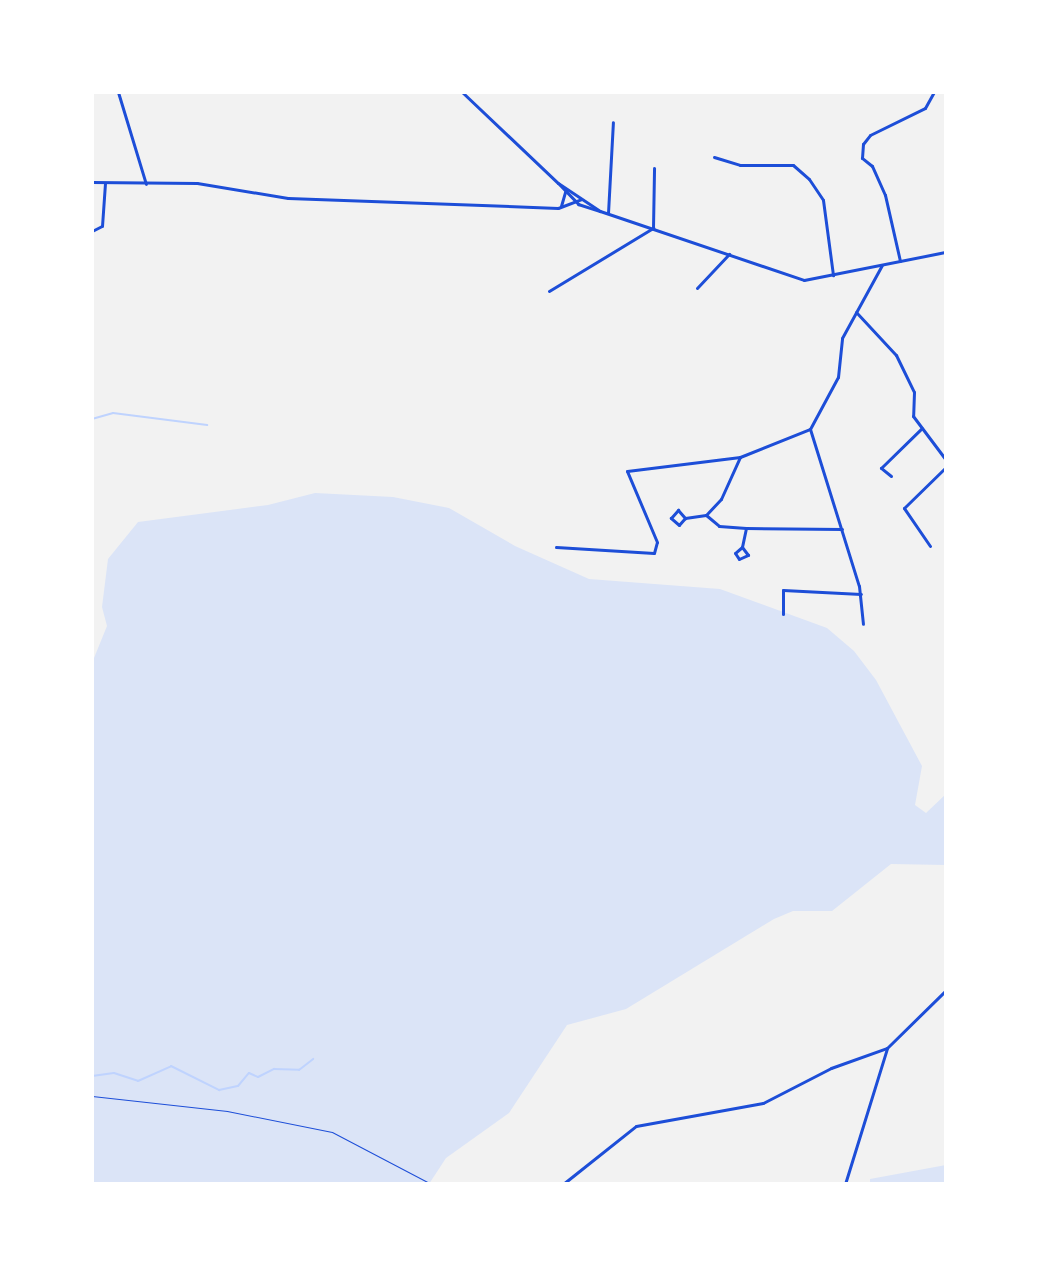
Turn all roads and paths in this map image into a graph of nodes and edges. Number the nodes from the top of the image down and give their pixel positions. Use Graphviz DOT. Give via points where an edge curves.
graph roads {
  1 [pos="118,92"];
  2 [pos="462,92"];
  3 [pos="934,92"];
  4 [pos="613,122"];
  5 [pos="714,157"];
  6 [pos="654,168"];
  7 [pos="92,182"];
  8 [pos="106,182"];
  9 [pos="558,183"];
  10 [pos="146,184"];
  11 [pos="565,192"];
  12 [pos="581,199"];
  13 [pos="578,204"];
  14 [pos="560,207"];
  15 [pos="600,211"];
  16 [pos="608,213"];
  17 [pos="653,228"];
  18 [pos="92,231"];
  19 [pos="945,253"];
  20 [pos="729,254"];
  21 [pos="900,261"];
  22 [pos="882,265"];
  23 [pos="833,275"];
  24 [pos="697,288"];
  25 [pos="549,291"];
  26 [pos="856,312"];
  27 [pos="922,428"];
  28 [pos="810,429"];
  29 [pos="740,457"];
  30 [pos="946,460"];
  31 [pos="946,467"];
  32 [pos="891,476"];
  33 [pos="706,515"];
  34 [pos="685,518"];
  35 [pos="746,528"];
  36 [pos="842,529"];
  37 [pos="930,546"];
  38 [pos="556,547"];
  39 [pos="742,547"];
  40 [pos="861,594"];
  41 [pos="783,614"];
  42 [pos="863,624"];
  43 [pos="946,990"];
  44 [pos="887,1048"];
  45 [pos="92,1096"];
  46 [pos="431,1184"];
  47 [pos="563,1184"];
  48 [pos="845,1184"];
  1 -- 10 [label="street"];
  2 -- 9 [label="street"];
  3 -- 21 [label="street" via="925,108 870,135 863,144 862,158 878,175 885,195"];
  4 -- 16 [label="street"];
  5 -- 23 [label="street" via="740,165 793,165 809,179 823,200"];
  6 -- 17 [label="street"];
  7 -- 8 [label="street"];
  8 -- 10 [label="street"];
  8 -- 18 [label="street" via="102,226"];
  9 -- 11 [label="street"];
  9 -- 12 [label="street"];
  10 -- 14 [label="street" via="197,183 288,198"];
  11 -- 13 [label="street"];
  11 -- 14 [label="street"];
  12 -- 13 [label="street"];
  12 -- 15 [label="street"];
  13 -- 14 [label="street"];
  13 -- 15 [label="street"];
  15 -- 16 [label="street"];
  16 -- 17 [label="street"];
  17 -- 20 [label="street"];
  17 -- 25 [label="street"];
  19 -- 21 [label="street"];
  20 -- 23 [label="street" via="804,280"];
  20 -- 24 [label="street"];
  21 -- 22 [label="street"];
  22 -- 23 [label="street"];
  22 -- 26 [label="street"];
  26 -- 27 [label="street" via="896,355 914,392 913,416"];
  26 -- 28 [label="street" via="842,338 838,377"];
  27 -- 30 [label="street"];
  27 -- 32 [label="street" via="881,468"];
  28 -- 29 [label="street"];
  28 -- 36 [label="street"];
  29 -- 33 [label="street" via="721,499"];
  29 -- 38 [label="street" via="627,471 657,550 650,554 618,547"];
  31 -- 37 [label="street" via="904,508"];
  33 -- 34 [label="street"];
  33 -- 35 [label="street" via="719,526"];
  35 -- 36 [label="street"];
  35 -- 39 [label="street"];
  36 -- 40 [label="street"];
  40 -- 41 [label="street" via="783,590"];
  40 -- 42 [label="street"];
  43 -- 44 [label="street"];
  44 -- 47 [label="street" via="831,1068 763,1103 636,1126 613,1139"];
  44 -- 48 [label="street"];
  45 -- 46 [label="path" via="227,1111 332,1132"];
}
